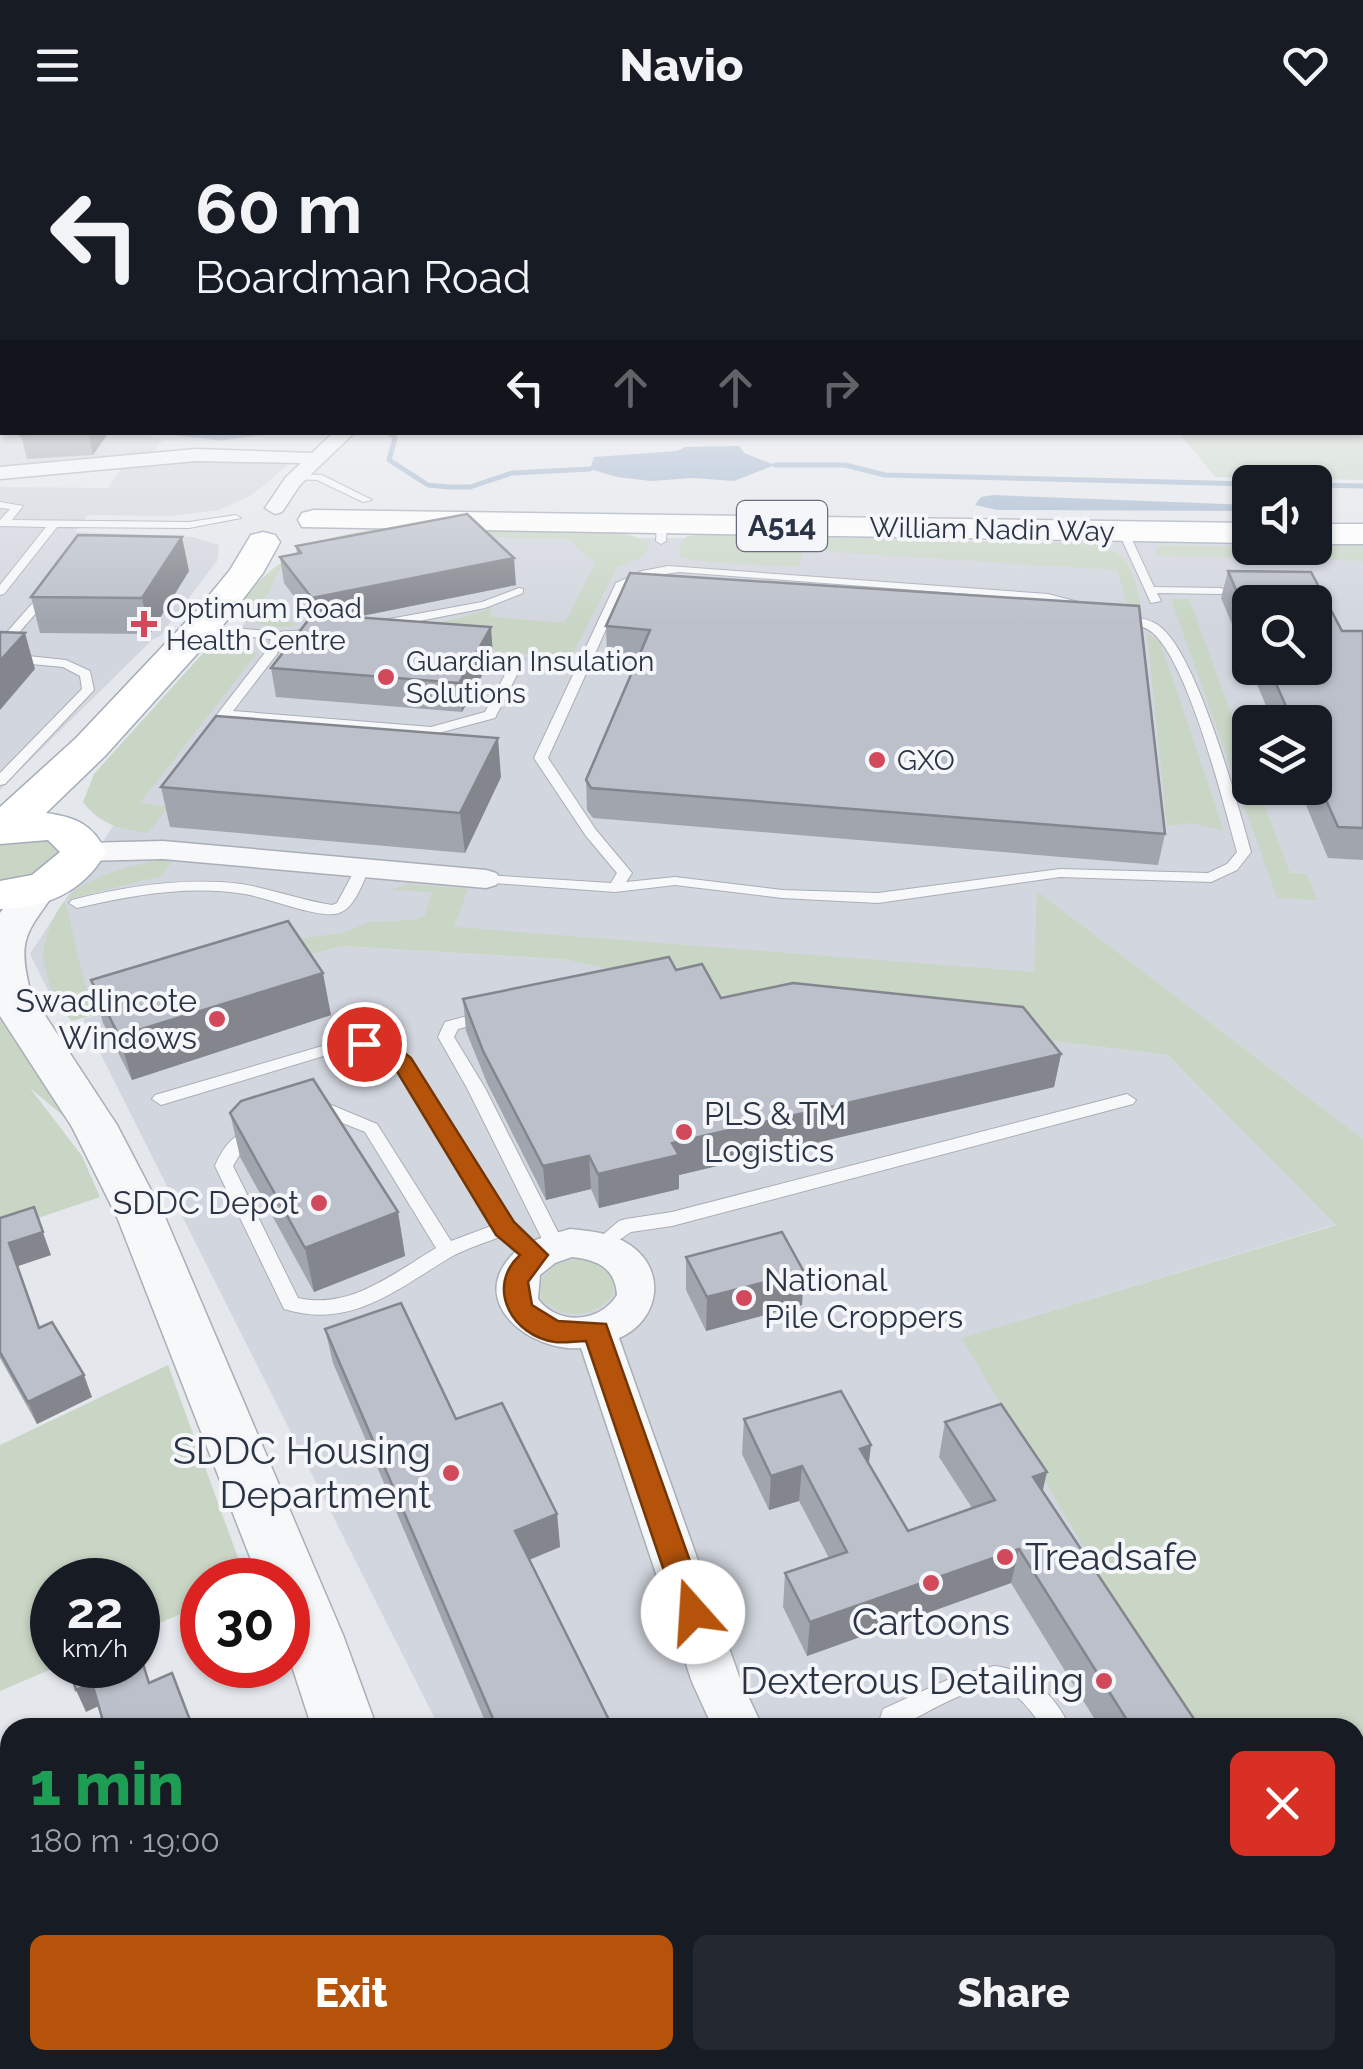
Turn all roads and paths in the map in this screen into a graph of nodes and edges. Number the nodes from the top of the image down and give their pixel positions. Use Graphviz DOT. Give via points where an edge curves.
graph roads {
  1 [pos="334,441"];
  2 [pos="314,458"];
  3 [pos="0,473"];
  4 [pos="297,477"];
  5 [pos="366,500"];
  6 [pos="3,502"];
  7 [pos="2,523"];
  8 [pos="54,524"];
  9 [pos="100,524"];
  10 [pos="251,525"];
  11 [pos="1123,531"];
  12 [pos="1232,533"];
  13 [pos="1332,534"];
  14 [pos="1363,534"];
  15 [pos="91,536"];
  16 [pos="0,567"];
  17 [pos="20,567"];
  18 [pos="53,586"];
  19 [pos="519,591"];
  20 [pos="0,592"];
  21 [pos="1221,592"];
  22 [pos="372,626"];
  23 [pos="200,628"];
  24 [pos="341,630"];
  25 [pos="278,636"];
  26 [pos="0,646"];
  27 [pos="0,656"];
  28 [pos="519,659"];
  29 [pos="223,714"];
  30 [pos="211,730"];
  31 [pos="0,781"];
  32 [pos="65,823"];
  33 [pos="0,830"];
  34 [pos="363,867"];
  35 [pos="486,879"];
  36 [pos="615,888"];
  37 [pos="18,919"];
  38 [pos="508,1011"];
  39 [pos="161,1100"];
  40 [pos="1126,1100"];
  41 [pos="505,1228"];
  42 [pos="601,1245"];
  43 [pos="448,1251"];
  44 [pos="545,1251"];
  45 [pos="596,1331"];
  46 [pos="341,1718"];
  47 [pos="733,1718"];
  48 [pos="892,1718"];
  49 [pos="1050,1718"];
  1 -- 2 [label="street"];
  2 -- 3 [label="street" via="196,453"];
  2 -- 4 [label="street"];
  4 -- 5 [label="lane" via="319,476"];
  4 -- 10 [label="street"];
  6 -- 7 [label="lane" via="18,508"];
  7 -- 8 [label="lane"];
  8 -- 9 [label="lane"];
  8 -- 17 [label="lane"];
  9 -- 10 [label="lane"];
  9 -- 15 [label="lane"];
  10 -- 11 [label="main road, William Nadin Way / A514" via="302,535 314,520 662,533"];
  10 -- 23 [label="main road" via="255,561"];
  11 -- 12 [label="main road, William Nadin Way / A514"];
  11 -- 21 [label="lane" via="1152,595"];
  13 -- 14 [label="main road"];
  16 -- 17 [label="lane"];
  17 -- 20 [label="lane"];
  18 -- 26 [label="lane"];
  19 -- 22 [label="lane" via="486,604"];
  23 -- 25 [label="lane"];
  23 -- 32 [label="main road"];
  24 -- 25 [label="lane"];
  25 -- 29 [label="lane"];
  27 -- 31 [label="lane" via="66,664 86,674 88,690"];
  28 -- 29 [label="lane" via="490,715 431,731"];
  29 -- 30 [label="lane"];
  32 -- 33 [label="main road"];
  32 -- 34 [label="street" via="163,850"];
  32 -- 37 [label="main road" via="74,868"];
  34 -- 35 [label="street"];
  34 -- 37 [label="lane" via="342,906 333,910 261,892 171,885"];
  35 -- 36 [label="lane"];
  36 -- 36 [label="lane" via="675,881 878,898 1060,873 1211,878 1244,852 1204,724 1176,656 1156,629 1048,598 668,566 620,585 542,758 625,872"];
  37 -- 46 [label="street" via="10,994 94,1125 141,1217"];
  38 -- 44 [label="lane" via="451,1026 446,1037 479,1088"];
  39 -- 41 [label="lane" via="336,1047 388,1050 403,1063"];
  40 -- 42 [label="lane" via="626,1226"];
  41 -- 43 [label="lane"];
  41 -- 44 [label="lane"];
  42 -- 44 [label="street"];
  42 -- 45 [label="street" via="630,1265 637,1295 629,1310"];
  43 -- 43 [label="lane" via="407,1279 332,1309 290,1304 224,1166 230,1149 243,1137 330,1110 371,1128"];
  44 -- 45 [label="street" via="523,1267 516,1282 522,1312 554,1332"];
  45 -- 47 [label="street"];
  48 -- 49 [label="lane" via="978,1679 1004,1678 1034,1696"];
}
